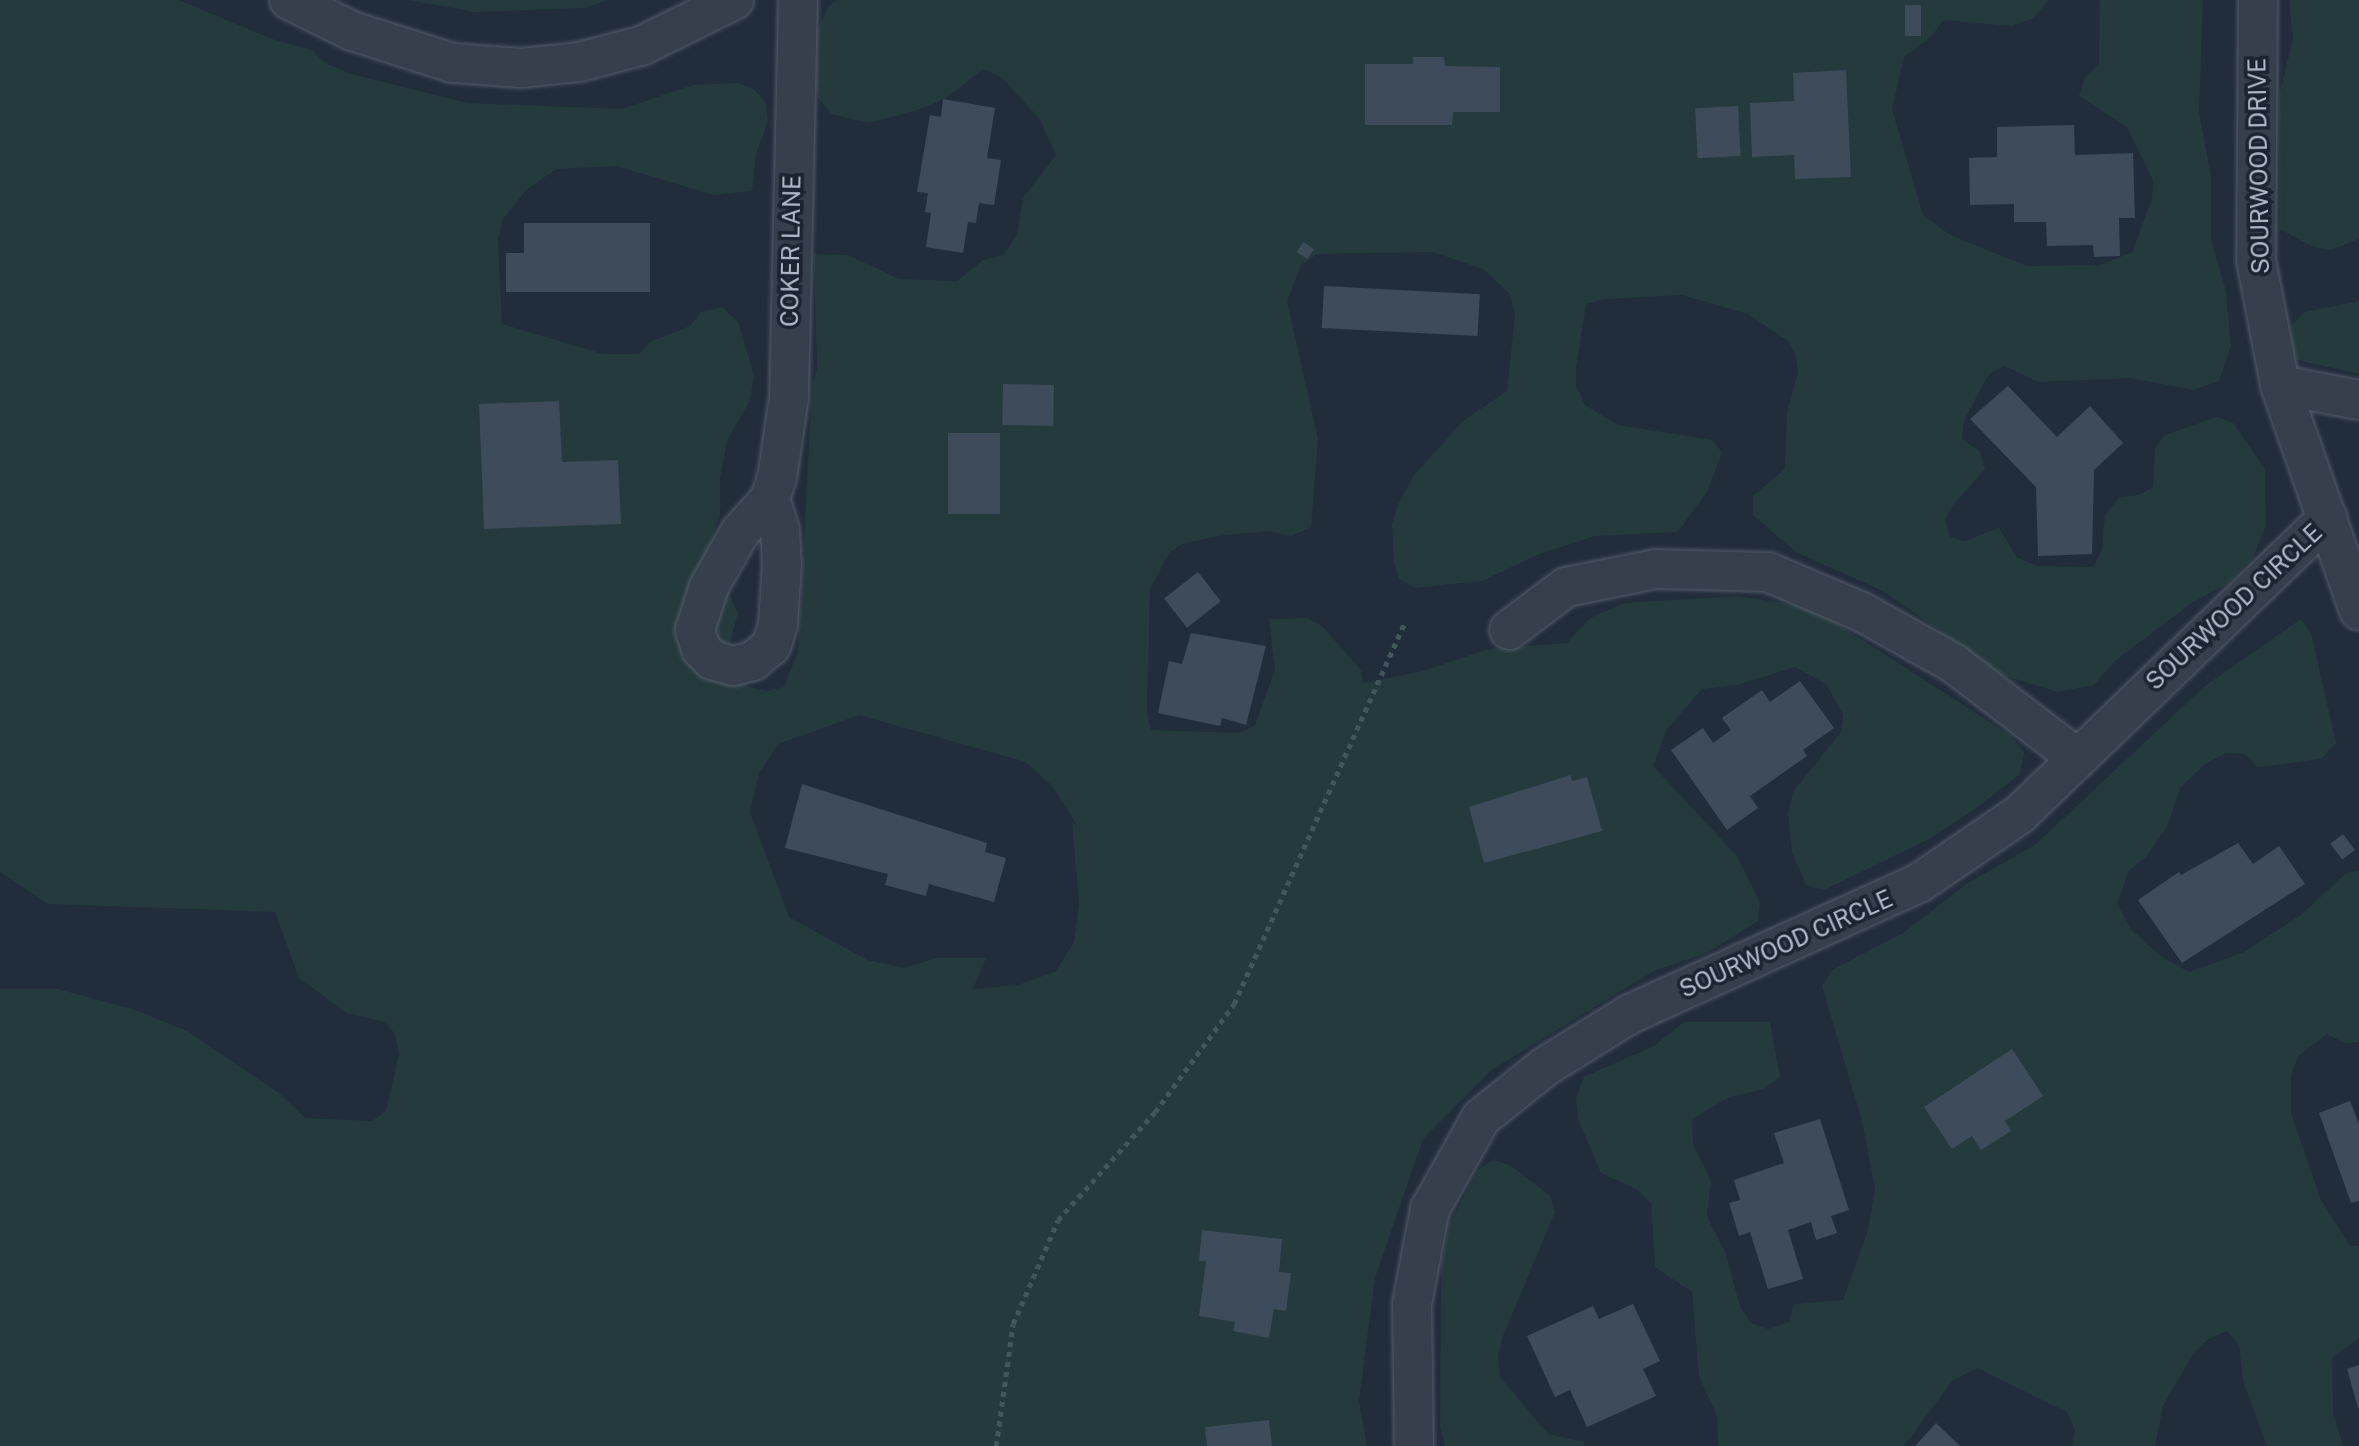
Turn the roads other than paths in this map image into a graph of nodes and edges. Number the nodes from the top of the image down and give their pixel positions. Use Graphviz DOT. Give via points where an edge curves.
graph roads {
  1 [pos="289,0"];
  2 [pos="734,0"];
  3 [pos="798,0"];
  4 [pos="2258,0"];
  5 [pos="2280,385"];
  6 [pos="2359,400"];
  7 [pos="769,499"];
  8 [pos="2328,518"];
  9 [pos="2359,611"];
  10 [pos="1509,630"];
  11 [pos="2076,757"];
  12 [pos="1414,1446"];
  1 -- 2 [label="street" via="352,30 452,63 521,68 579,62 641,46"];
  3 -- 7 [label="street, COKER LANE" via="789,398"];
  4 -- 5 [label="street, SOURWOOD DRIVE" via="2256,260"];
  5 -- 6 [label="street"];
  5 -- 8 [label="street, SOURWOOD DRIVE"];
  8 -- 9 [label="street, SOURWOOD DRIVE"];
  8 -- 11 [label="street, SOURWOOD CIRCLE"];
  10 -- 11 [label="street" via="1566,587 1655,569 1768,572 1862,612 1953,663"];
  11 -- 12 [label="street, SOURWOOD CIRCLE" via="2020,814 1919,883 1630,1014 1546,1066 1481,1118 1430,1209 1412,1304"];
}
